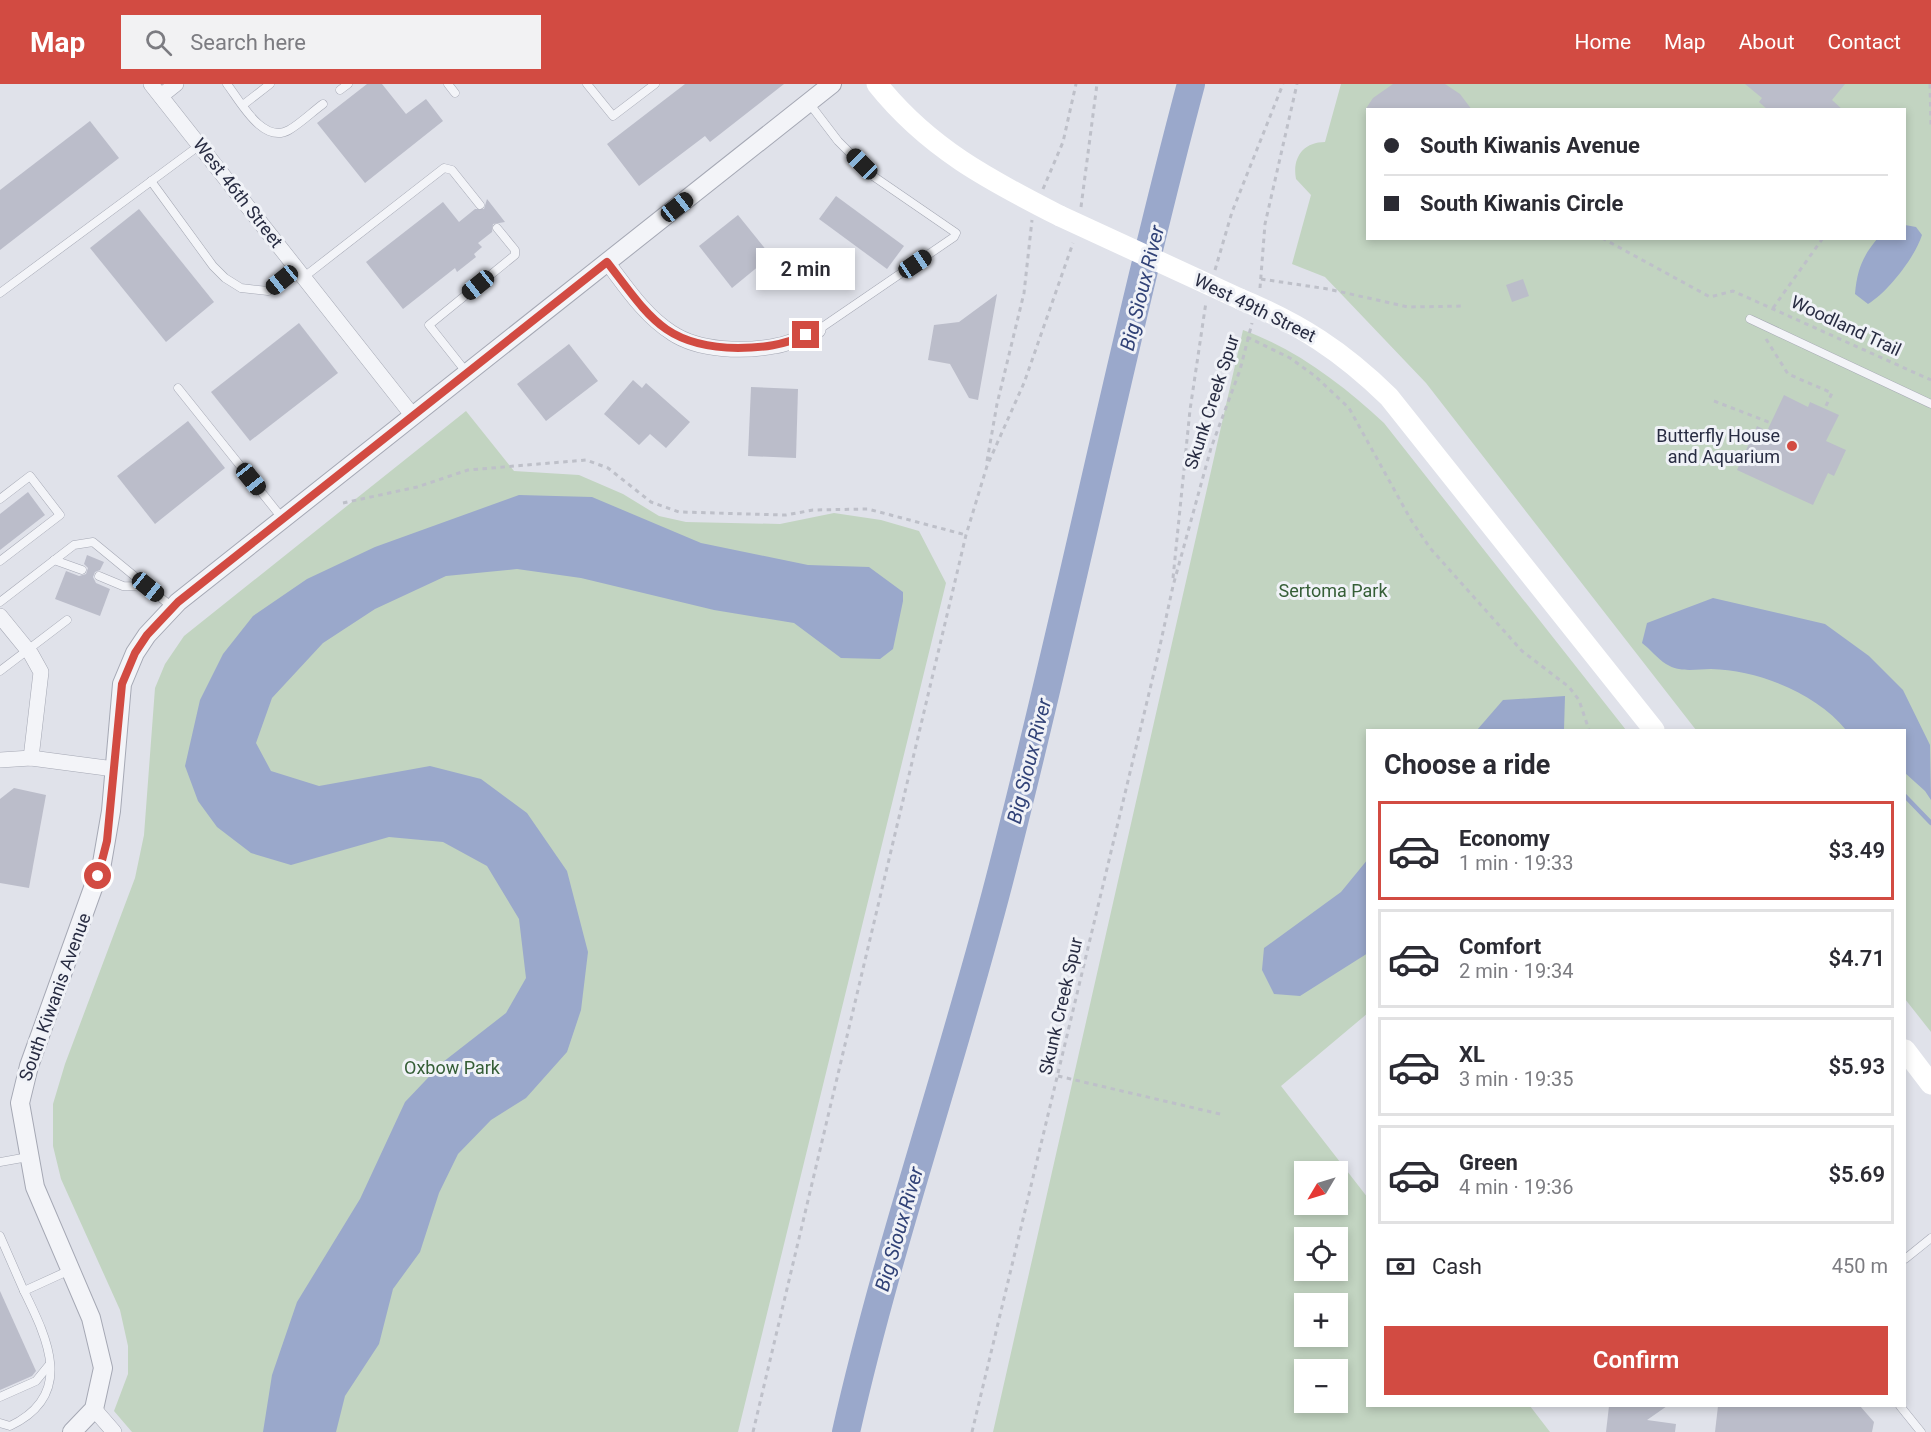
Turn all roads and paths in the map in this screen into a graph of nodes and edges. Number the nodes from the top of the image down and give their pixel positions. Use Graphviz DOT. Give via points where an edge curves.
graph roads {
  1 [pos="176,84"];
  2 [pos="227,84"];
  3 [pos="270,84"];
  4 [pos="348,84"];
  5 [pos="448,84"];
  6 [pos="587,84"];
  7 [pos="654,84"];
  8 [pos="832,84"];
  9 [pos="877,84"];
  10 [pos="1076,84"];
  11 [pos="1097,84"];
  12 [pos="1282,84"];
  13 [pos="1297,84"];
  14 [pos="1930,84"];
  15 [pos="156,90"];
  16 [pos="340,90"];
  17 [pos="455,93"];
  18 [pos="808,103"];
  19 [pos="323,104"];
  20 [pos="243,105"];
  21 [pos="1931,127"];
  22 [pos="200,145"];
  23 [pos="151,181"];
  24 [pos="1036,204"];
  25 [pos="480,205"];
  26 [pos="1070,214"];
  27 [pos="498,228"];
  28 [pos="1606,240"];
  29 [pos="1822,240"];
  30 [pos="1073,242"];
  31 [pos="607,262"];
  32 [pos="300,273"];
  33 [pos="1261,279"];
  34 [pos="1212,281"];
  35 [pos="0,293"];
  36 [pos="1208,293"];
  37 [pos="1249,303"];
  38 [pos="1465,306"];
  39 [pos="1773,308"];
  40 [pos="1750,319"];
  41 [pos="1760,324"];
  42 [pos="818,330"];
  43 [pos="1247,337"];
  44 [pos="467,373"];
  45 [pos="1931,380"];
  46 [pos="178,388"];
  47 [pos="1714,401"];
  48 [pos="1931,404"];
  49 [pos="1825,408"];
  50 [pos="413,416"];
  51 [pos="1771,423"];
  52 [pos="987,466"];
  53 [pos="0,499"];
  54 [pos="343,503"];
  55 [pos="283,519"];
  56 [pos="966,534"];
  57 [pos="54,560"];
  58 [pos="0,561"];
  59 [pos="82,570"];
  60 [pos="99,576"];
  61 [pos="1173,586"];
  62 [pos="148,587"];
  63 [pos="0,602"];
  64 [pos="173,608"];
  65 [pos="0,616"];
  66 [pos="67,620"];
  67 [pos="28,650"];
  68 [pos="0,671"];
  69 [pos="1589,729"];
  70 [pos="1653,729"];
  71 [pos="31,758"];
  72 [pos="0,760"];
  73 [pos="114,769"];
  74 [pos="1906,1051"];
  75 [pos="1058,1076"];
  76 [pos="1931,1084"];
  77 [pos="1224,1115"];
  78 [pos="28,1157"];
  79 [pos="0,1162"];
  80 [pos="0,1236"];
  81 [pos="1931,1238"];
  82 [pos="1906,1258"];
  83 [pos="71,1270"];
  84 [pos="24,1291"];
  85 [pos="49,1365"];
  86 [pos="0,1397"];
  87 [pos="1901,1407"];
  88 [pos="94,1409"];
  89 [pos="0,1423"];
  90 [pos="72,1432"];
  91 [pos="114,1432"];
  92 [pos="753,1432"];
  93 [pos="972,1432"];
  94 [pos="1921,1432"];
  1 -- 15 [label="street"];
  2 -- 20 [label="lane"];
  3 -- 20 [label="lane"];
  4 -- 16 [label="lane"];
  5 -- 17 [label="lane"];
  6 -- 7 [label="lane" via="613,116"];
  8 -- 18 [label="street, South Kiwanis Avenue"];
  9 -- 24 [label="main road, West 49th Street" via="905,116 950,155"];
  10 -- 24 [label="path" via="1060,152"];
  11 -- 26 [label="path"];
  12 -- 34 [label="path" via="1232,212"];
  13 -- 33 [label="path, Skunk Creek Spur" via="1265,224"];
  14 -- 21 [label="path"];
  15 -- 22 [label="street, West 46th Street"];
  18 -- 31 [label="street, South Kiwanis Avenue"];
  18 -- 42 [label="lane" via="873,176 957,233"];
  19 -- 20 [label="lane" via="288,131 276,133 260,126"];
  22 -- 23 [label="lane"];
  22 -- 32 [label="street, West 46th Street"];
  23 -- 32 [label="lane" via="213,266 241,288 268,291"];
  23 -- 35 [label="lane"];
  24 -- 26 [label="main road, West 49th Street"];
  24 -- 52 [label="path" via="1024,293 997,404"];
  25 -- 32 [label="lane" via="452,170 444,168"];
  26 -- 37 [label="main road, West 49th Street, bridge"];
  27 -- 44 [label="lane" via="515,255 429,325"];
  28 -- 39 [label="path, Woodland Trail" via="1710,297 1733,291"];
  29 -- 39 [label="path"];
  30 -- 52 [label="path" via="1024,383"];
  31 -- 42 [label="street" via="655,321 688,342 768,347"];
  31 -- 44 [label="street, South Kiwanis Avenue"];
  32 -- 50 [label="street, West 46th Street"];
  33 -- 37 [label="path, Skunk Creek Spur"];
  33 -- 38 [label="path" via="1408,307"];
  36 -- 61 [label="path, Skunk Creek Spur" via="1202,315"];
  37 -- 43 [label="path, Skunk Creek Spur"];
  37 -- 70 [label="main road, West 49th Street" via="1328,344 1389,397"];
  39 -- 45 [label="path, Woodland Trail"];
  40 -- 41 [label="lane"];
  41 -- 48 [label="lane"];
  41 -- 49 [label="path" via="1767,344 1788,374 1832,393"];
  43 -- 61 [label="path, Skunk Creek Spur"];
  43 -- 69 [label="path" via="1290,358 1349,408 1430,548 1522,651 1569,687 1579,700"];
  44 -- 50 [label="street, South Kiwanis Avenue"];
  46 -- 55 [label="lane"];
  47 -- 51 [label="path"];
  50 -- 55 [label="street, South Kiwanis Avenue"];
  52 -- 56 [label="path"];
  53 -- 58 [label="lane" via="30,476 60,515"];
  54 -- 56 [label="path" via="417,487 468,470 586,460 608,468 651,502 678,512 786,515 813,510 868,509"];
  55 -- 64 [label="street, South Kiwanis Avenue"];
  56 -- 92 [label="path"];
  57 -- 59 [label="lane"];
  57 -- 62 [label="lane" via="74,545 93,542"];
  57 -- 63 [label="lane"];
  60 -- 62 [label="lane" via="123,586"];
  61 -- 75 [label="path, Skunk Creek Spur"];
  62 -- 64 [label="lane"];
  64 -- 73 [label="street, South Kiwanis Avenue" via="147,635 128,668 119,706"];
  65 -- 67 [label="street"];
  66 -- 67 [label="lane"];
  67 -- 68 [label="lane"];
  67 -- 71 [label="street" via="41,672"];
  71 -- 72 [label="street"];
  71 -- 73 [label="street"];
  73 -- 78 [label="street, South Kiwanis Avenue" via="102,863 23,1084 20,1103"];
  74 -- 76 [label="main road"];
  75 -- 77 [label="path"];
  75 -- 93 [label="path, Skunk Creek Spur"];
  78 -- 79 [label="lane"];
  78 -- 83 [label="street, South Kiwanis Avenue" via="35,1188"];
  80 -- 84 [label="lane"];
  81 -- 82 [label="lane"];
  83 -- 84 [label="lane"];
  83 -- 88 [label="street, South Kiwanis Avenue" via="91,1318 103,1368"];
  84 -- 85 [label="lane" via="40,1324"];
  85 -- 86 [label="lane" via="36,1381"];
  85 -- 89 [label="lane" via="52,1377 44,1398 10,1426"];
  87 -- 94 [label="lane"];
  88 -- 90 [label="street"];
  88 -- 91 [label="street"];
}
